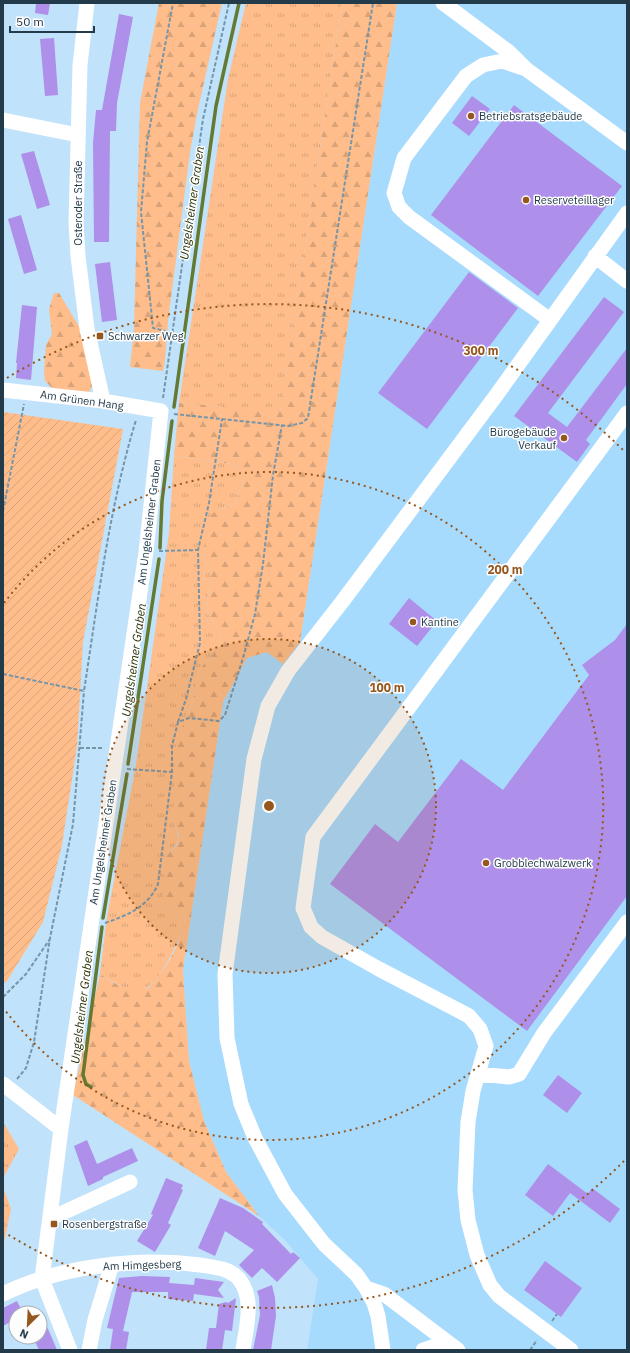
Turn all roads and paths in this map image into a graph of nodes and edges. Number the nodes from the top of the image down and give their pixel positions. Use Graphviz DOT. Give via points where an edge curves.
graph roads {
  1 [pos="87,3"];
  2 [pos="173,3"];
  3 [pos="229,3"];
  4 [pos="372,3"];
  5 [pos="443,3"];
  6 [pos="526,69"];
  7 [pos="3,120"];
  8 [pos="78,135"];
  9 [pos="627,143"];
  10 [pos="627,214"];
  11 [pos="595,256"];
  12 [pos="627,281"];
  13 [pos="550,320"];
  14 [pos="173,333"];
  15 [pos="3,390"];
  16 [pos="26,392"];
  17 [pos="103,402"];
  18 [pos="140,408"];
  19 [pos="161,411"];
  20 [pos="627,413"];
  21 [pos="222,419"];
  22 [pos="282,425"];
  23 [pos="3,511"];
  24 [pos="198,550"];
  25 [pos="146,552"];
  26 [pos="3,674"];
  27 [pos="84,691"];
  28 [pos="178,722"];
  29 [pos="80,748"];
  30 [pos="118,748"];
  31 [pos="115,768"];
  32 [pos="172,772"];
  33 [pos="627,922"];
  34 [pos="91,923"];
  35 [pos="50,938"];
  36 [pos="3,997"];
  37 [pos="479,1074"];
  38 [pos="7,1087"];
  39 [pos="61,1129"];
  40 [pos="130,1182"];
  41 [pos="50,1215"];
  42 [pos="112,1264"];
  43 [pos="42,1279"];
  44 [pos="366,1288"];
  45 [pos="3,1294"];
  46 [pos="456,1349"];
  47 [pos="70,1350"];
  48 [pos="89,1350"];
  49 [pos="243,1350"];
  50 [pos="383,1350"];
  51 [pos="423,1350"];
  52 [pos="571,1350"];
  1 -- 8 [label="street, Osteroder Straße" via="80,65"];
  2 -- 14 [label="path" via="147,142 141,212 152,328"];
  3 -- 14 [label="path" via="203,118"];
  4 -- 22 [label="path" via="311,404 308,418 302,423"];
  5 -- 6 [label="street" via="509,52"];
  6 -- 9 [label="street"];
  6 -- 13 [label="street" via="502,61 483,64 466,76 404,158 394,194 399,207 409,217"];
  7 -- 8 [label="street"];
  8 -- 17 [label="street, Osteroder Straße" via="78,256 87,329"];
  10 -- 11 [label="street"];
  11 -- 12 [label="street"];
  11 -- 13 [label="street"];
  13 -- 44 [label="street" via="288,671 268,706 254,759 225,974 227,1038 241,1104 254,1138 272,1171 303,1219 324,1244 356,1274"];
  14 -- 19 [label="path"];
  15 -- 16 [label="street, Am Grünen Hang"];
  16 -- 17 [label="street, Am Grünen Hang"];
  16 -- 23 [label="path"];
  17 -- 18 [label="street, Am Grünen Hang"];
  18 -- 19 [label="street, Am Grünen Hang"];
  18 -- 27 [label="path" via="128,446 106,548"];
  19 -- 21 [label="path"];
  19 -- 25 [label="street, Am Ungelsheimer Graben"];
  20 -- 37 [label="street" via="313,837 303,908 311,927 322,937 366,962 469,1016 480,1029 486,1046"];
  21 -- 22 [label="path"];
  21 -- 24 [label="path" via="209,503"];
  22 -- 28 [label="path" via="255,614 225,715 219,721 189,718"];
  24 -- 25 [label="path"];
  24 -- 28 [label="path" via="200,643"];
  25 -- 30 [label="street, Am Ungelsheimer Graben"];
  26 -- 27 [label="path"];
  27 -- 29 [label="path"];
  28 -- 32 [label="path" via="172,746"];
  29 -- 30 [label="path"];
  29 -- 35 [label="path" via="72,824"];
  30 -- 31 [label="street, Am Ungelsheimer Graben"];
  31 -- 32 [label="path"];
  31 -- 34 [label="street, Am Ungelsheimer Graben"];
  32 -- 34 [label="path" via="158,884 154,895 143,906 122,917 105,923"];
  33 -- 37 [label="street" via="544,1033 519,1074 509,1078"];
  34 -- 39 [label="street, Am Ungelsheimer Graben"];
  35 -- 36 [label="path" via="26,974"];
  35 -- 38 [label="path" via="34,1042 26,1068"];
  37 -- 52 [label="street" via="468,1122 465,1190 468,1220 478,1255 490,1285 500,1296"];
  38 -- 39 [label="street"];
  39 -- 41 [label="street, Am Ungelsheimer Graben"];
  40 -- 41 [label="street" via="58,1215"];
  41 -- 43 [label="street, Am Ungelsheimer Graben"];
  42 -- 43 [label="street, Am Himgesberg"];
  42 -- 48 [label="street"];
  42 -- 49 [label="street, Am Himgesberg" via="179,1262 230,1272 240,1280 248,1298"];
  43 -- 45 [label="street, Am Himgesberg"];
  43 -- 47 [label="street"];
  44 -- 46 [label="street" via="384,1294"];
  44 -- 50 [label="street" via="378,1316"];
  46 -- 51 [label="street" via="435,1346"];
}
